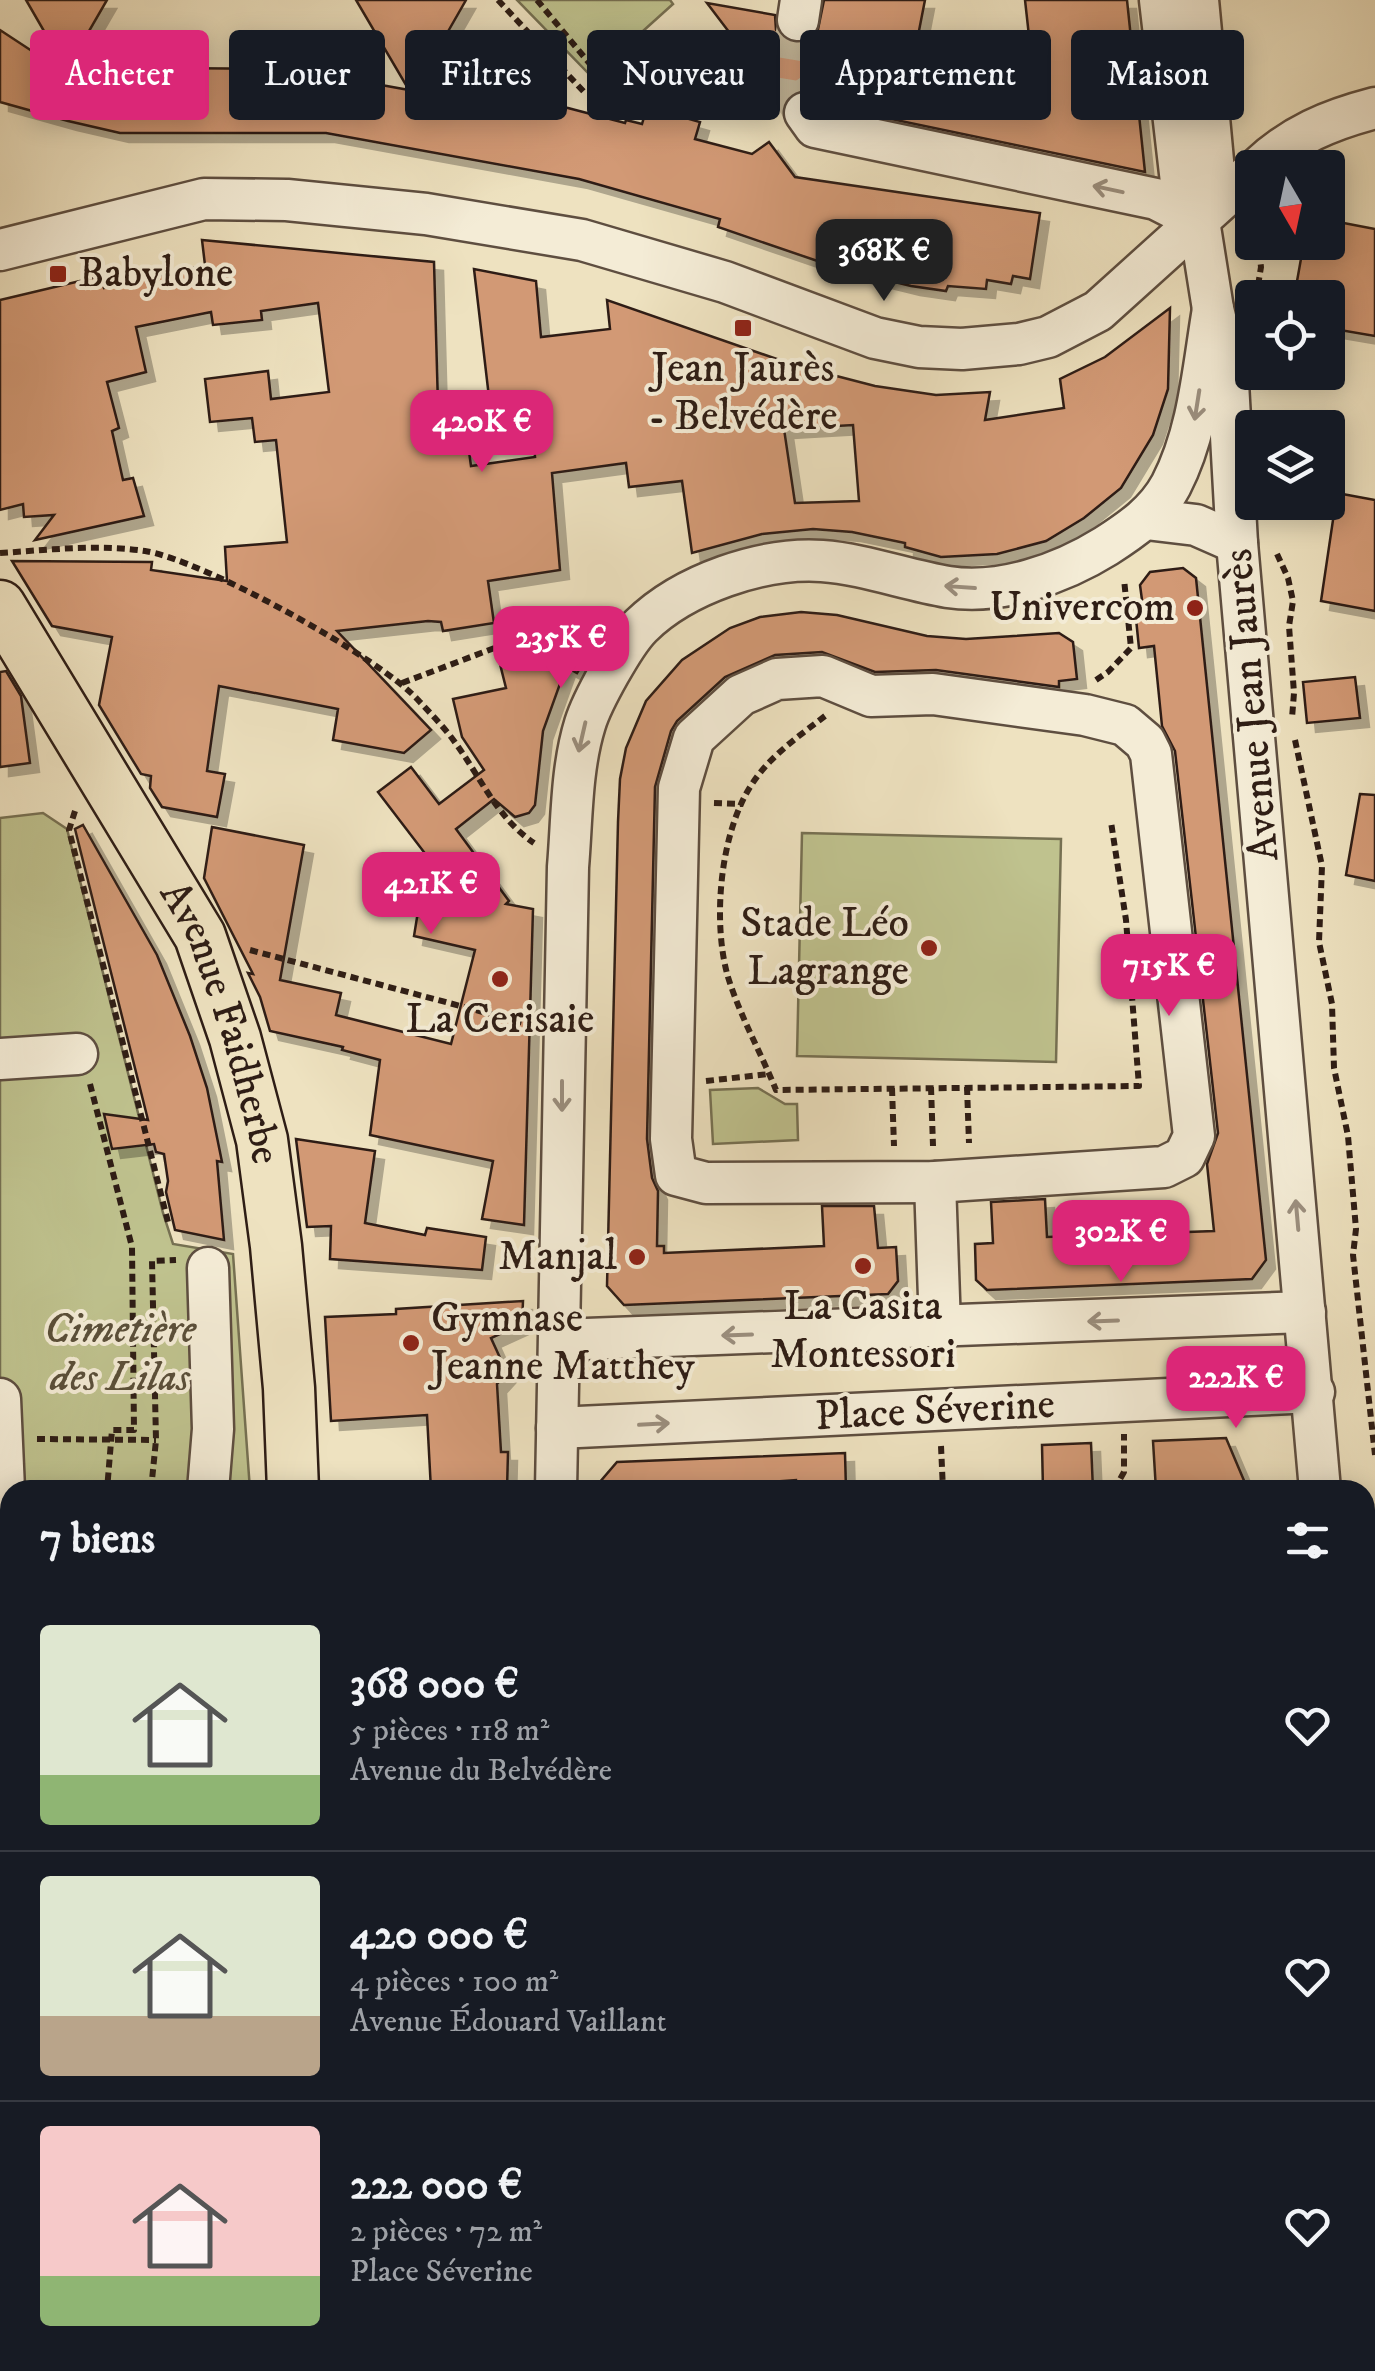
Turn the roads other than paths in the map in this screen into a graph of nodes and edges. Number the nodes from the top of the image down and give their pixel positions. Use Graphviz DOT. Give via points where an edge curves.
graph roads {
  1 [pos="1160,0"];
  2 [pos="1198,0"];
  3 [pos="1375,108"];
  4 [pos="810,120"];
  5 [pos="1277,150"];
  6 [pos="1235,188"];
  7 [pos="1199,221"];
  8 [pos="42,238"];
  9 [pos="0,240"];
  10 [pos="0,250"];
  11 [pos="1213,309"];
  12 [pos="1146,519"];
  13 [pos="1257,541"];
  14 [pos="0,606"];
  15 [pos="78,1054"];
  16 [pos="0,1058"];
  17 [pos="935,1182"];
  18 [pos="208,1268"];
  19 [pos="1305,1312"];
  20 [pos="940,1328"];
  21 [pos="560,1340"];
  22 [pos="1314,1392"];
  23 [pos="0,1399"];
  24 [pos="557,1428"];
  25 [pos="1,1451"];
  26 [pos="2,1480"];
  27 [pos="209,1480"];
  28 [pos="292,1480"];
  29 [pos="556,1480"];
  30 [pos="1319,1480"];
  1 -- 7 [label="street, Avenue Jean Jaurès" via="1181,182"];
  2 -- 7 [label="street" via="1216,182"];
  3 -- 5 [label="street" via="1332,120"];
  7 -- 4 [label="street, one-way" via="1156,199 815,127"];
  6 -- 7 [label="street"];
  7 -- 8 [label="street" via="1074,326 1019,344 962,349 876,338 725,282 582,240 426,214 204,199"];
  7 -- 11 [label="street, Avenue Jean Jaurès"];
  8 -- 9 [label="street"];
  8 -- 10 [label="street"];
  11 -- 12 [label="street, one-way" via="1193,430 1170,488"];
  11 -- 13 [label="street, Avenue Jean Jaurès"];
  12 -- 13 [label="street"];
  12 -- 21 [label="street, one-way" via="1080,562 994,588 952,587 825,561 758,564 684,596 640,627 585,723 576,764 562,1033"];
  19 -- 13 [label="street, Avenue Jean Jaurès, one-way"];
  14 -- 28 [label="main road, Avenue Faidherbe" via="200,936 235,1038 262,1140"];
  15 -- 16 [label="street"];
  17 -- 17 [label="street" via="1164,1167 1184,1157 1194,1136 1152,754 1126,725 1048,709 933,694 871,696 822,676 777,679 741,695 694,738 678,788 671,1139 676,1175 706,1183"];
  17 -- 20 [label="street"];
  18 -- 27 [label="street"];
  19 -- 20 [label="street, Place Séverine, one-way"];
  19 -- 22 [label="street, Avenue Jean Jaurès"];
  20 -- 21 [label="street, Place Séverine, one-way"];
  21 -- 24 [label="street"];
  24 -- 22 [label="street, Place Séverine, one-way"];
  22 -- 30 [label="street, Avenue Jean Jaurès"];
  23 -- 25 [label="street"];
  24 -- 29 [label="street"];
  25 -- 26 [label="street"];
}
